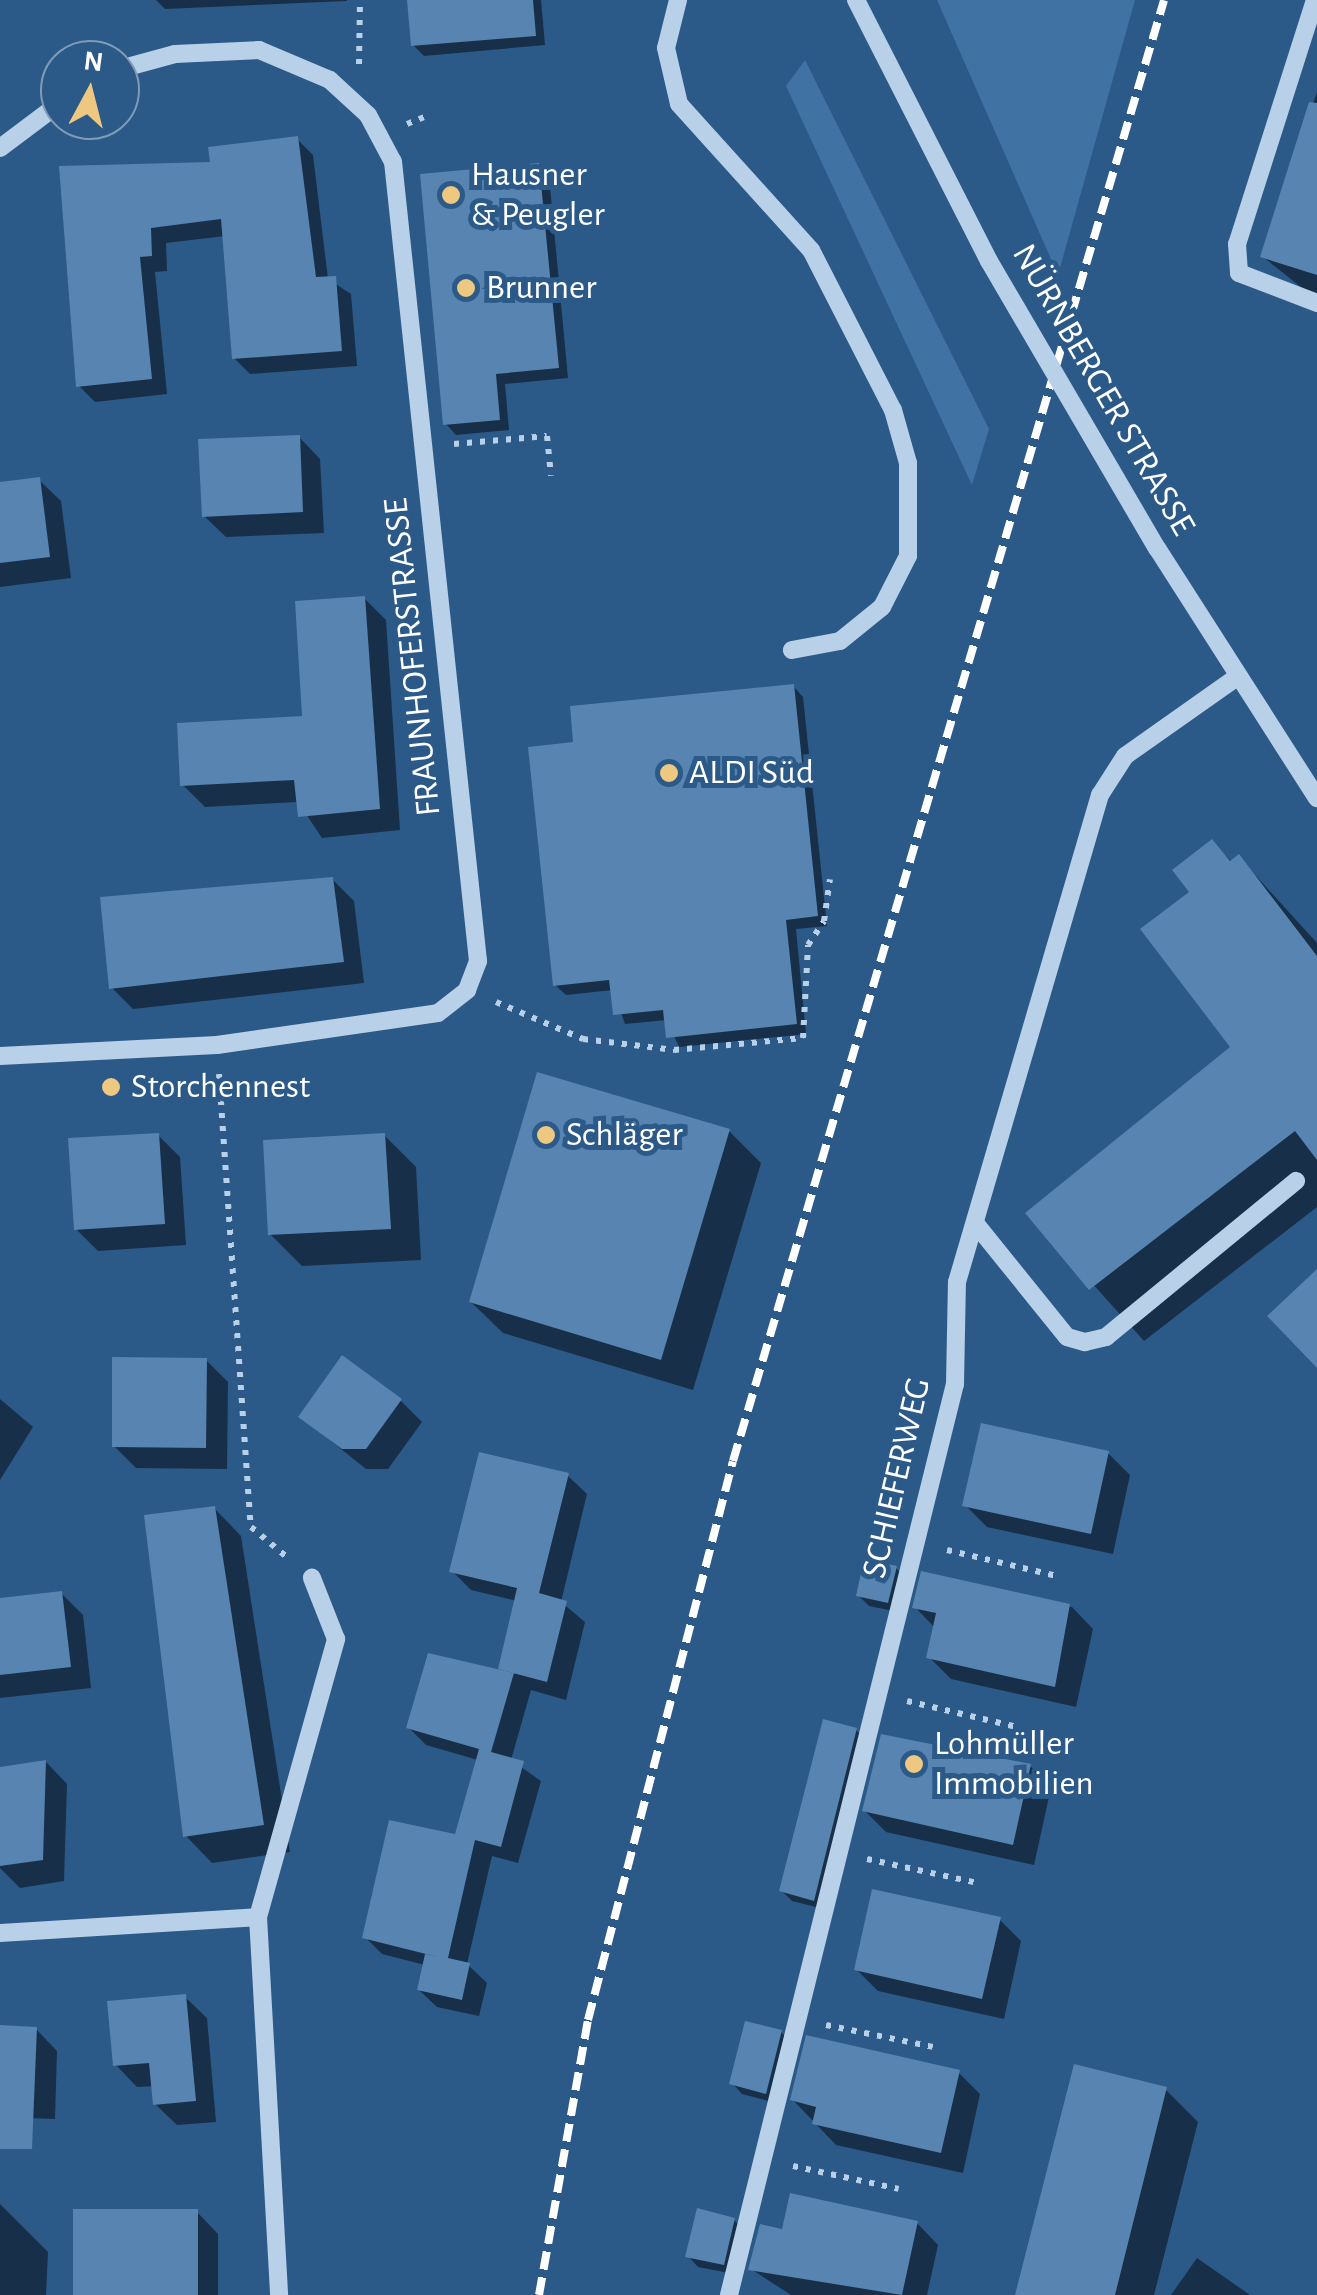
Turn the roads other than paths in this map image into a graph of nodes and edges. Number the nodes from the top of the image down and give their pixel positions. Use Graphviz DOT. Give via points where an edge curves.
graph roads {
  1 [pos="678,0"];
  2 [pos="856,0"];
  3 [pos="1315,0"];
  4 [pos="140,64"];
  5 [pos="40,118"];
  6 [pos="0,148"];
  7 [pos="1317,303"];
  8 [pos="792,650"];
  9 [pos="1234,680"];
  10 [pos="1317,798"];
  11 [pos="0,1056"];
  12 [pos="1296,1181"];
  13 [pos="974,1223"];
  14 [pos="312,1578"];
  15 [pos="258,1917"];
  16 [pos="0,1933"];
  17 [pos="280,2295"];
  18 [pos="729,2295"];
  1 -- 8 [label="street" via="666,48 679,104 812,250 893,410 908,463 908,556 882,607 840,641"];
  2 -- 9 [label="street, NÜRNBERGER STRASSE, bridge" via="989,261"];
  3 -- 7 [label="street" via="1238,244 1239,272"];
  4 -- 11 [label="street, FRAUNHOFERSTRASSE" via="175,54 260,50 330,80 393,162 478,960 467,990 438,1013 217,1045"];
  5 -- 6 [label="street"];
  9 -- 10 [label="street, NÜRNBERGER STRASSE"];
  9 -- 13 [label="street, SCHIEFERWEG" via="1125,756 1100,795"];
  12 -- 13 [label="street" via="1106,1337 1084,1342 1067,1337"];
  13 -- 18 [label="street, SCHIEFERWEG" via="957,1282 956,1384"];
  14 -- 15 [label="street" via="336,1639"];
  15 -- 16 [label="street"];
  15 -- 17 [label="street"];
}
